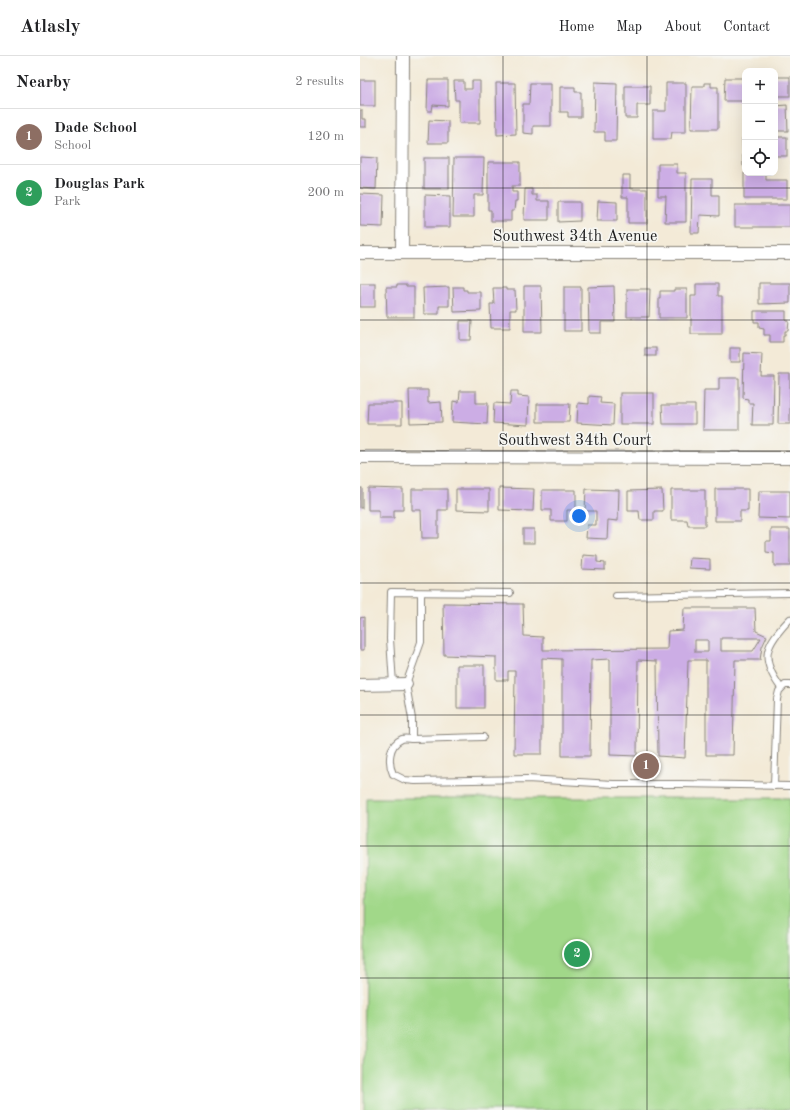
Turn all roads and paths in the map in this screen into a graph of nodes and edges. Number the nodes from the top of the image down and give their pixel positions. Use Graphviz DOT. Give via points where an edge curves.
graph roads {
  1 [pos="403,56"];
  2 [pos="790,252"];
  3 [pos="360,253"];
  4 [pos="402,253"];
  5 [pos="360,457"];
  6 [pos="790,458"];
  7 [pos="421,592"];
  8 [pos="510,593"];
  9 [pos="790,593"];
  10 [pos="616,596"];
  11 [pos="790,619"];
  12 [pos="393,684"];
  13 [pos="406,684"];
  14 [pos="360,685"];
  15 [pos="790,685"];
  16 [pos="781,688"];
  17 [pos="483,736"];
  18 [pos="412,739"];
  19 [pos="774,786"];
  20 [pos="790,786"];
  1 -- 4 [label="street"];
  2 -- 4 [label="street, Southwest 34th Avenue"];
  3 -- 4 [label="street, Southwest 34th Avenue"];
  5 -- 6 [label="street, Southwest 34th Court"];
  7 -- 8 [label="lane"];
  7 -- 12 [label="lane" via="391,592 390,639"];
  7 -- 13 [label="lane" via="421,642"];
  9 -- 10 [label="lane"];
  11 -- 16 [label="lane" via="770,644 767,655 772,675"];
  12 -- 13 [label="street"];
  12 -- 14 [label="street"];
  13 -- 18 [label="lane" via="412,719"];
  15 -- 16 [label="lane"];
  16 -- 19 [label="lane" via="777,699"];
  17 -- 18 [label="lane"];
  18 -- 19 [label="lane" via="403,739 396,743 390,753 393,774 405,780"];
  19 -- 20 [label="lane"];
}
